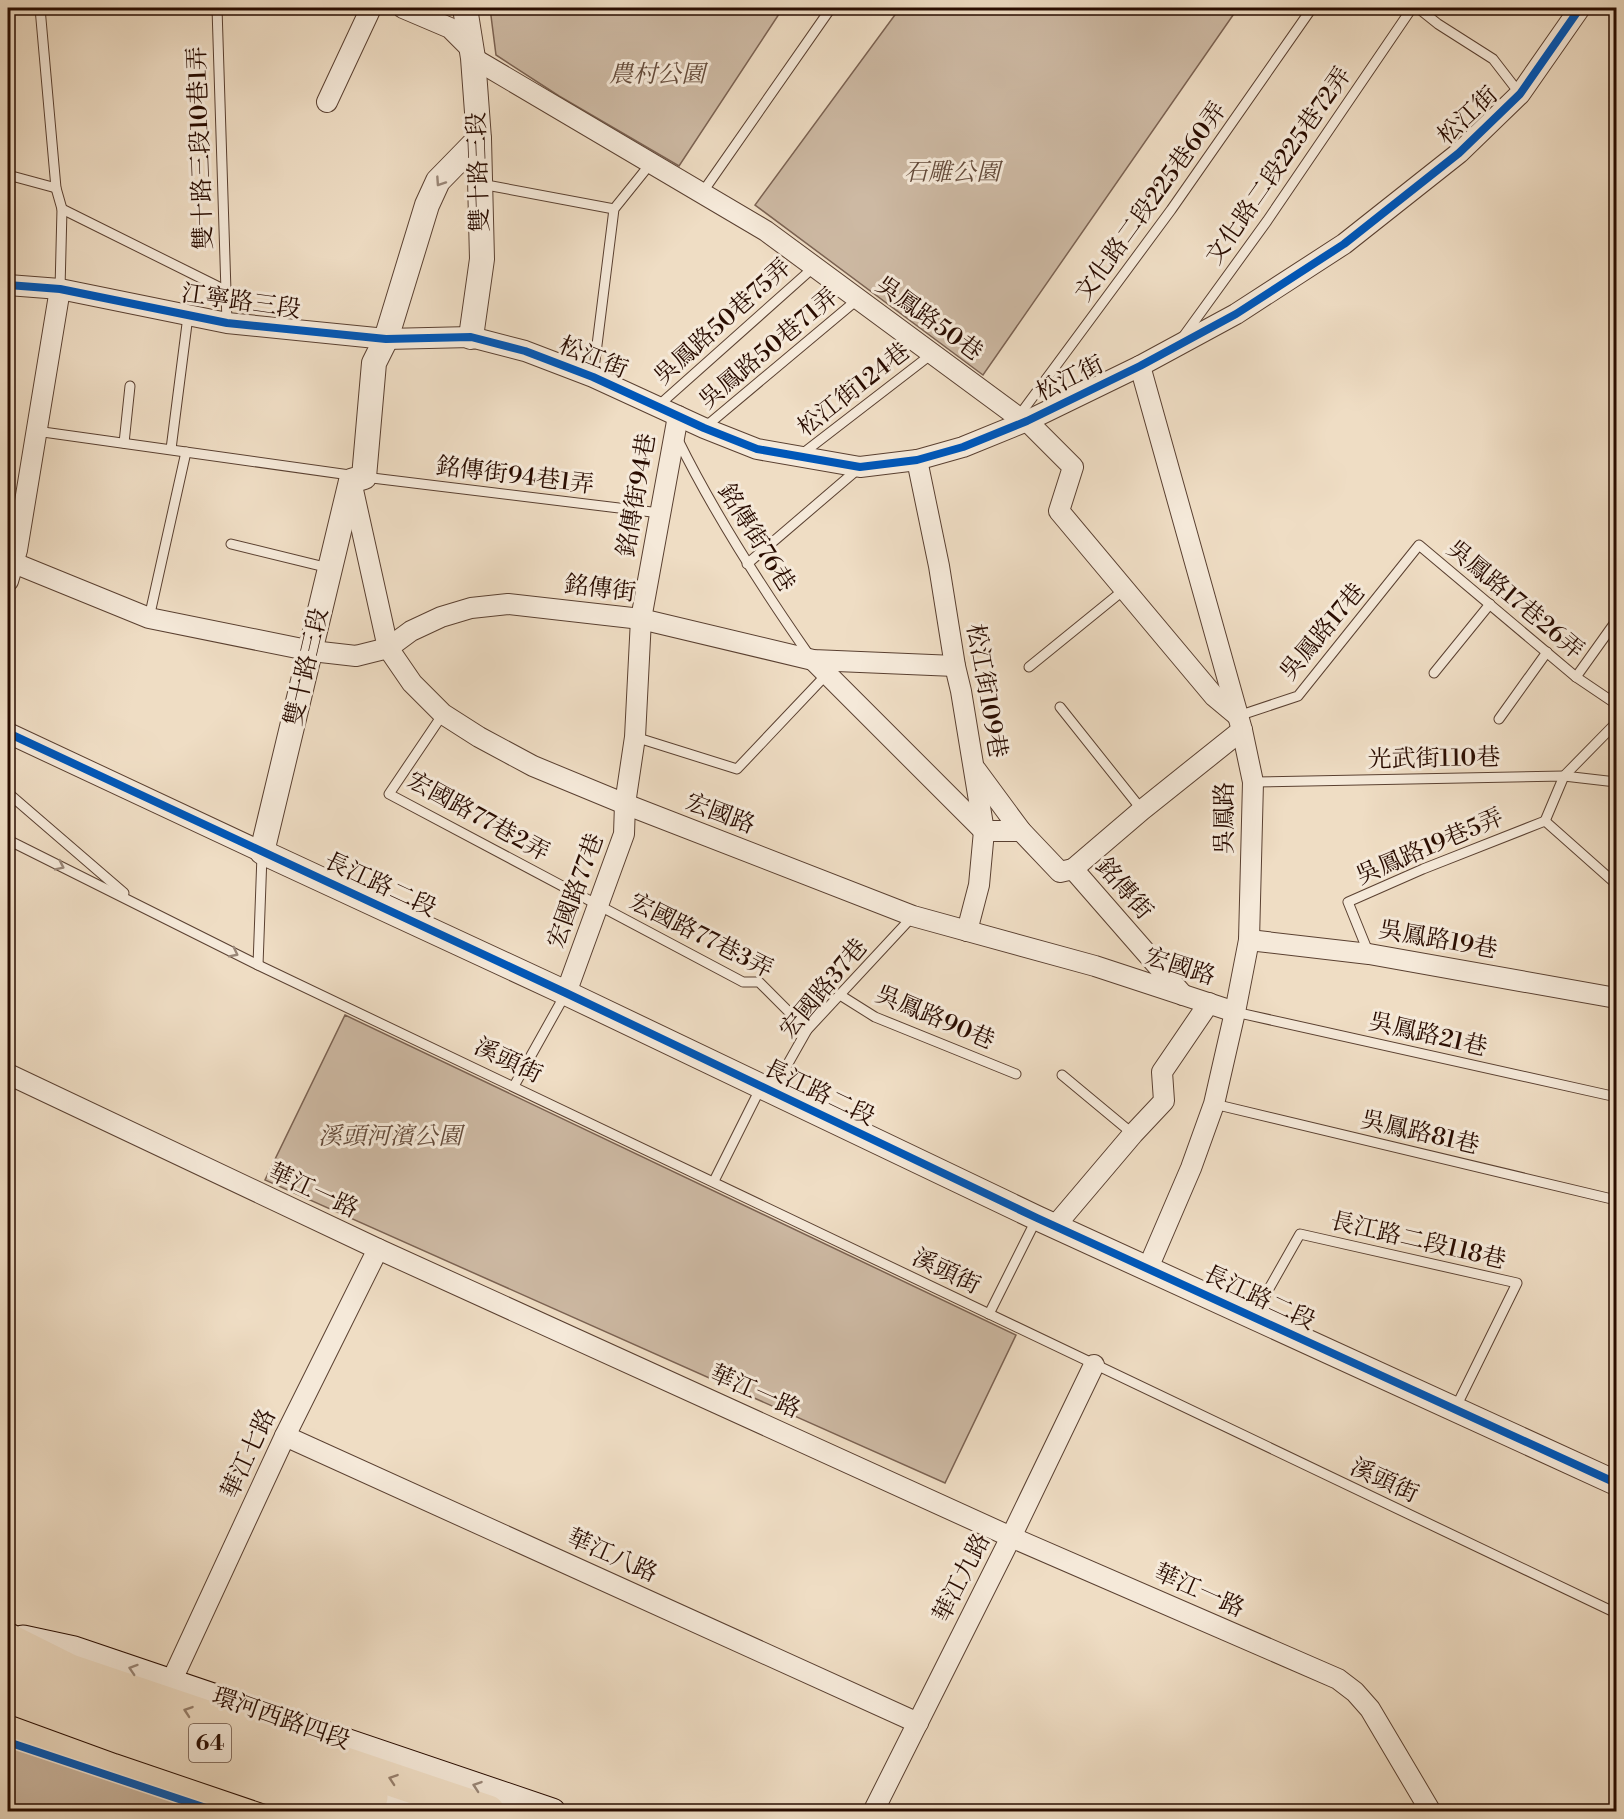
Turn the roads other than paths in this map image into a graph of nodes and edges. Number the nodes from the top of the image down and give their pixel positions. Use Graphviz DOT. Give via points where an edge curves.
graph roads {
  1 [pos="40,8"];
  2 [pos="217,8"];
  3 [pos="371,8"];
  4 [pos="403,8"];
  5 [pos="465,8"];
  6 [pos="831,8"];
  7 [pos="1312,8"];
  8 [pos="1412,8"];
  9 [pos="1418,8"];
  10 [pos="1580,8"];
  11 [pos="473,54"];
  12 [pos="1520,94"];
  13 [pos="327,102"];
  14 [pos="479,139"];
  15 [pos="651,163"];
  16 [pos="8,175"];
  17 [pos="480,184"];
  18 [pos="56,188"];
  19 [pos="702,193"];
  20 [pos="62,209"];
  21 [pos="614,209"];
  22 [pos="814,267"];
  23 [pos="8,285"];
  24 [pos="60,289"];
  25 [pos="225,290"];
  26 [pos="859,299"];
  27 [pos="188,316"];
  28 [pos="227,323"];
  29 [pos="471,337"];
  30 [pos="386,339"];
  31 [pos="1176,346"];
  32 [pos="933,353"];
  33 [pos="1140,366"];
  34 [pos="592,377"];
  35 [pos="130,386"];
  36 [pos="658,406"];
  37 [pos="1022,419"];
  38 [pos="676,425"];
  39 [pos="704,429"];
  40 [pos="36,431"];
  41 [pos="124,443"];
  42 [pos="171,449"];
  43 [pos="186,452"];
  44 [pos="798,458"];
  45 [pos="917,460"];
  46 [pos="860,467"];
  47 [pos="358,479"];
  48 [pos="660,513"];
  49 [pos="231,544"];
  50 [pos="1419,545"];
  51 [pos="747,564"];
  52 [pos="329,568"];
  53 [pos="11,572"];
  54 [pos="1125,590"];
  55 [pos="1490,604"];
  56 [pos="149,618"];
  57 [pos="641,619"];
  58 [pos="1617,621"];
  59 [pos="388,648"];
  60 [pos="312,651"];
  61 [pos="1547,652"];
  62 [pos="955,666"];
  63 [pos="819,667"];
  64 [pos="1029,667"];
  65 [pos="1434,673"];
  66 [pos="1576,677"];
  67 [pos="1617,704"];
  68 [pos="1060,706"];
  69 [pos="443,714"];
  70 [pos="1500,719"];
  71 [pos="1240,723"];
  72 [pos="1617,723"];
  73 [pos="8,733"];
  74 [pos="635,737"];
  75 [pos="974,768"];
  76 [pos="1564,776"];
  77 [pos="1253,782"];
  78 [pos="1617,783"];
  79 [pos="8,793"];
  80 [pos="625,804"];
  81 [pos="1142,810"];
  82 [pos="1545,821"];
  83 [pos="984,831"];
  84 [pos="1021,831"];
  85 [pos="8,840"];
  86 [pos="262,852"];
  87 [pos="1073,869"];
  88 [pos="1617,884"];
  89 [pos="136,903"];
  90 [pos="599,904"];
  91 [pos="913,916"];
  92 [pos="967,931"];
  93 [pos="1249,940"];
  94 [pos="1369,954"];
  95 [pos="258,965"];
  96 [pos="566,993"];
  97 [pos="840,995"];
  98 [pos="1183,995"];
  99 [pos="1617,998"];
  100 [pos="1209,1003"];
  101 [pos="1235,1012"];
  102 [pos="807,1030"];
  103 [pos="8,1074"];
  104 [pos="1016,1074"];
  105 [pos="1062,1075"];
  106 [pos="514,1086"];
  107 [pos="767,1089"];
  108 [pos="1612,1096"];
  109 [pos="1214,1104"];
  110 [pos="1133,1134"];
  111 [pos="714,1181"];
  112 [pos="1617,1200"];
  113 [pos="1046,1222"];
  114 [pos="378,1249"];
  115 [pos="1148,1268"];
  116 [pos="989,1314"];
  117 [pos="1253,1318"];
  118 [pos="1094,1365"];
  119 [pos="1454,1410"];
  120 [pos="285,1436"];
  121 [pos="1617,1483"];
  122 [pos="1011,1537"];
  123 [pos="1617,1613"];
  124 [pos="8,1638"];
  125 [pos="8,1667"];
  126 [pos="8,1678"];
  127 [pos="171,1682"];
  128 [pos="8,1696"];
  129 [pos="8,1701"];
  130 [pos="918,1723"];
  131 [pos="327,1812"];
  132 [pos="341,1812"];
  133 [pos="403,1812"];
  134 [pos="416,1812"];
  135 [pos="488,1812"];
  136 [pos="552,1812"];
  137 [pos="873,1812"];
  138 [pos="1431,1812"];
  1 -- 18 [label="lane"];
  2 -- 25 [label="lane, 雙十路三段10巷1弄"];
  3 -- 13 [label="street"];
  4 -- 11 [label="street, 吳鳳路50巷" via="450,27"];
  5 -- 11 [label="street, 雙十路三段"];
  6 -- 19 [label="lane"];
  7 -- 37 [label="lane, 文化路二段225巷60弄"];
  8 -- 31 [label="lane, 文化路二段225巷72弄" via="1267,221"];
  9 -- 12 [label="lane" via="1493,60"];
  10 -- 12 [label="street, 松江街"];
  11 -- 14 [label="street, 雙十路三段"];
  11 -- 15 [label="street, 吳鳳路50巷"];
  12 -- 31 [label="street, 松江街" via="1459,153 1344,244 1236,314"];
  14 -- 17 [label="street, 雙十路三段"];
  14 -- 30 [label="street, 雙十路三段, one-way" via="438,181"];
  15 -- 19 [label="street, 吳鳳路50巷"];
  15 -- 21 [label="lane"];
  16 -- 18 [label="lane"];
  17 -- 21 [label="lane"];
  17 -- 29 [label="street, 雙十路三段" via="482,259"];
  18 -- 20 [label="lane"];
  19 -- 22 [label="street, 吳鳳路50巷" via="766,231"];
  20 -- 24 [label="lane"];
  20 -- 25 [label="lane"];
  21 -- 34 [label="lane"];
  22 -- 26 [label="street, 吳鳳路50巷"];
  22 -- 36 [label="lane, 吳鳳路50巷75弄"];
  23 -- 24 [label="street, 江寧路三段"];
  24 -- 27 [label="street, 江寧路三段"];
  24 -- 40 [label="street"];
  25 -- 28 [label="lane, 雙十路三段10巷1弄"];
  26 -- 32 [label="street, 吳鳳路50巷"];
  26 -- 39 [label="lane, 吳鳳路50巷71弄"];
  27 -- 28 [label="street, 江寧路三段"];
  27 -- 42 [label="lane"];
  28 -- 30 [label="street, 江寧路三段"];
  29 -- 30 [label="street, 江寧路三段"];
  29 -- 34 [label="street, 松江街" via="525,351"];
  30 -- 47 [label="street, 雙十路三段" via="374,363"];
  31 -- 33 [label="street, 松江街"];
  32 -- 37 [label="street, 吳鳳路50巷"];
  32 -- 44 [label="lane, 松江街124巷"];
  33 -- 37 [label="street, 松江街"];
  33 -- 71 [label="street, 吳鳳路"];
  34 -- 36 [label="street, 松江街"];
  35 -- 41 [label="lane"];
  36 -- 38 [label="street, 松江街"];
  37 -- 45 [label="street, 松江街" via="963,447"];
  37 -- 54 [label="street, 吳鳳路50巷" via="1073,467 1059,510"];
  38 -- 39 [label="street, 松江街"];
  38 -- 48 [label="street, 銘傳街94巷"];
  38 -- 51 [label="lane, 銘傳街76巷" via="701,487"];
  39 -- 44 [label="street, 松江街" via="757,449"];
  40 -- 41 [label="lane, 銘傳街94巷1弄"];
  40 -- 53 [label="street"];
  41 -- 42 [label="lane, 銘傳街94巷1弄"];
  42 -- 43 [label="lane, 銘傳街94巷1弄"];
  43 -- 47 [label="lane, 銘傳街94巷1弄"];
  43 -- 56 [label="lane"];
  44 -- 46 [label="street, 松江街"];
  45 -- 46 [label="street, 松江街"];
  45 -- 62 [label="street, 松江街109巷"];
  46 -- 51 [label="lane"];
  47 -- 48 [label="lane, 銘傳街94巷1弄"];
  47 -- 52 [label="street, 雙十路三段"];
  47 -- 59 [label="street, 宏國路"];
  48 -- 57 [label="street, 銘傳街94巷"];
  49 -- 52 [label="lane"];
  50 -- 55 [label="lane, 吳鳳路17巷26弄"];
  50 -- 71 [label="lane, 吳鳳路17巷" via="1298,696"];
  51 -- 63 [label="lane, 銘傳街76巷"];
  52 -- 60 [label="street, 雙十路三段"];
  53 -- 56 [label="street"];
  54 -- 64 [label="lane"];
  54 -- 71 [label="street, 吳鳳路50巷"];
  55 -- 61 [label="lane, 吳鳳路17巷26弄"];
  55 -- 65 [label="lane"];
  56 -- 60 [label="street"];
  57 -- 59 [label="street, 銘傳街" via="508,604 471,608 411,631"];
  57 -- 63 [label="street, 銘傳街"];
  57 -- 74 [label="street, 銘傳街94巷"];
  58 -- 66 [label="lane"];
  59 -- 60 [label="street" via="356,656"];
  59 -- 69 [label="street, 宏國路" via="412,683"];
  60 -- 86 [label="street, 雙十路三段"];
  61 -- 66 [label="lane, 吳鳳路17巷26弄"];
  61 -- 70 [label="lane"];
  62 -- 63 [label="street, 銘傳街"];
  62 -- 75 [label="street, 松江街109巷"];
  63 -- 74 [label="lane" via="737,769"];
  63 -- 83 [label="street"];
  66 -- 67 [label="lane, 吳鳳路17巷26弄"];
  68 -- 81 [label="lane"];
  69 -- 80 [label="street, 宏國路" via="533,766"];
  69 -- 90 [label="lane, 宏國路77巷2弄" via="389,794"];
  71 -- 77 [label="street, 吳鳳路"];
  71 -- 81 [label="street"];
  72 -- 76 [label="lane"];
  73 -- 86 [label="street, 長江路二段"];
  74 -- 80 [label="street, 宏國路77巷"];
  75 -- 83 [label="street, 松江街109巷"];
  75 -- 84 [label="street, 銘傳街"];
  76 -- 77 [label="lane, 光武街110巷"];
  76 -- 78 [label="lane, 光武街110巷"];
  76 -- 82 [label="lane"];
  77 -- 93 [label="street, 吳鳳路"];
  79 -- 89 [label="lane"];
  80 -- 90 [label="street, 宏國路77巷" via="624,834"];
  80 -- 91 [label="street, 宏國路"];
  81 -- 87 [label="street"];
  82 -- 88 [label="lane"];
  82 -- 94 [label="lane, 吳鳳路19巷5弄" via="1348,902"];
  83 -- 84 [label="street"];
  83 -- 92 [label="street, 松江街109巷" via="979,885"];
  84 -- 87 [label="street, 銘傳街" via="1060,872"];
  85 -- 89 [label="lane, one-way"];
  86 -- 95 [label="lane"];
  86 -- 96 [label="street, 長江路二段"];
  87 -- 98 [label="street, 銘傳街"];
  89 -- 95 [label="lane, 溪頭街, one-way"];
  90 -- 96 [label="street, 宏國路77巷"];
  90 -- 102 [label="lane, 宏國路77巷3弄" via="743,982 759,982"];
  91 -- 92 [label="street, 宏國路"];
  91 -- 97 [label="lane, 宏國路37巷"];
  92 -- 98 [label="street, 宏國路"];
  93 -- 94 [label="street, 吳鳳路19巷"];
  93 -- 101 [label="street, 吳鳳路"];
  94 -- 99 [label="street, 吳鳳路19巷"];
  95 -- 106 [label="lane, 溪頭街"];
  96 -- 106 [label="lane"];
  96 -- 107 [label="street, 長江路二段"];
  97 -- 102 [label="lane, 宏國路37巷"];
  97 -- 104 [label="lane, 吳鳳路90巷" via="875,1017"];
  98 -- 100 [label="street, 宏國路"];
  100 -- 101 [label="street, 宏國路"];
  100 -- 110 [label="street" via="1162,1072 1164,1101"];
  101 -- 108 [label="lane, 吳鳳路21巷"];
  101 -- 109 [label="street, 吳鳳路"];
  102 -- 107 [label="lane, 宏國路37巷"];
  103 -- 114 [label="street, 華江一路"];
  105 -- 110 [label="lane"];
  106 -- 111 [label="lane, 溪頭街"];
  107 -- 111 [label="lane, 宏國路37巷"];
  107 -- 113 [label="street, 長江路二段"];
  109 -- 112 [label="lane, 吳鳳路81巷"];
  109 -- 115 [label="street, 吳鳳路"];
  110 -- 113 [label="street"];
  111 -- 116 [label="lane, 溪頭街"];
  113 -- 115 [label="street, 長江路二段"];
  113 -- 116 [label="lane"];
  114 -- 120 [label="street, 華江七路"];
  114 -- 122 [label="street, 華江一路"];
  115 -- 117 [label="street, 長江路二段"];
  116 -- 118 [label="lane, 溪頭街"];
  117 -- 119 [label="street, 長江路二段"];
  117 -- 119 [label="lane, 長江路二段118巷" via="1300,1234 1517,1283"];
  118 -- 122 [label="street, 華江九路"];
  118 -- 123 [label="lane, 溪頭街"];
  119 -- 121 [label="street, 長江路二段"];
  120 -- 127 [label="street, 華江七路"];
  120 -- 130 [label="street, 華江八路"];
  122 -- 130 [label="street, 華江九路"];
  122 -- 138 [label="street, 華江一路" via="1338,1679 1370,1709"];
  127 -- 124 [label="main road, 環河西路四段, one-way" via="74,1650"];
  135 -- 124 [label="highway, one-way" via="70,1671"];
  125 -- 134 [label="highway, 64" via="138,1719"];
  126 -- 133 [label="main road, 環河西路四段"];
  136 -- 127 [label="main road, 環河西路四段, one-way"];
  128 -- 132 [label="highway, 64"];
  129 -- 131 [label="street"];
  130 -- 137 [label="street, 華江九路"];
}
